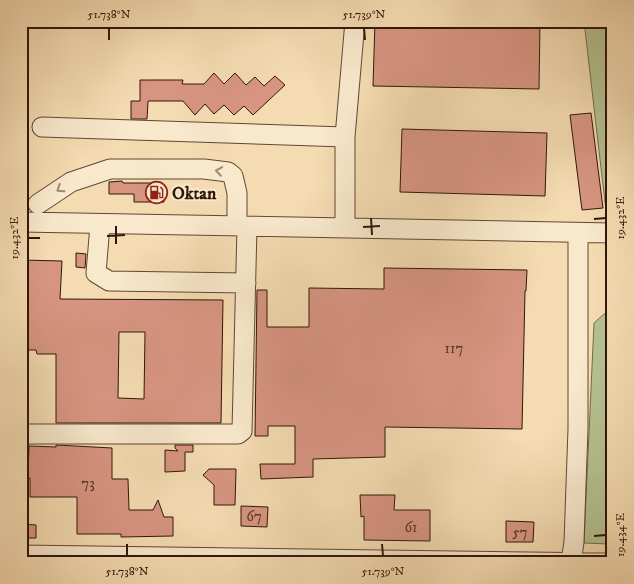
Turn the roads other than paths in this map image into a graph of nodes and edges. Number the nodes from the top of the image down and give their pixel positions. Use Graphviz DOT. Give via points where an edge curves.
graph roads {
  1 [pos="355,21"];
  2 [pos="42,127"];
  3 [pos="345,137"];
  4 [pos="38,204"];
  5 [pos="21,222"];
  6 [pos="100,224"];
  7 [pos="242,226"];
  8 [pos="345,228"];
  9 [pos="578,232"];
  10 [pos="613,233"];
  11 [pos="246,283"];
  12 [pos="21,434"];
  13 [pos="21,555"];
  14 [pos="571,562"];
  15 [pos="607,563"];
  1 -- 3 [label="street"];
  2 -- 3 [label="street"];
  3 -- 8 [label="street"];
  7 -- 4 [label="street, one-way" via="233,176 228,172 204,169 110,169 71,182"];
  5 -- 6 [label="street"];
  6 -- 7 [label="street"];
  6 -- 11 [label="street" via="96,274 109,281"];
  7 -- 8 [label="street"];
  7 -- 11 [label="street"];
  8 -- 9 [label="street"];
  9 -- 10 [label="street"];
  9 -- 14 [label="street" via="578,429"];
  11 -- 12 [label="street" via="243,422 242,431 238,434"];
  13 -- 14 [label="street"];
  14 -- 15 [label="street"];
}
